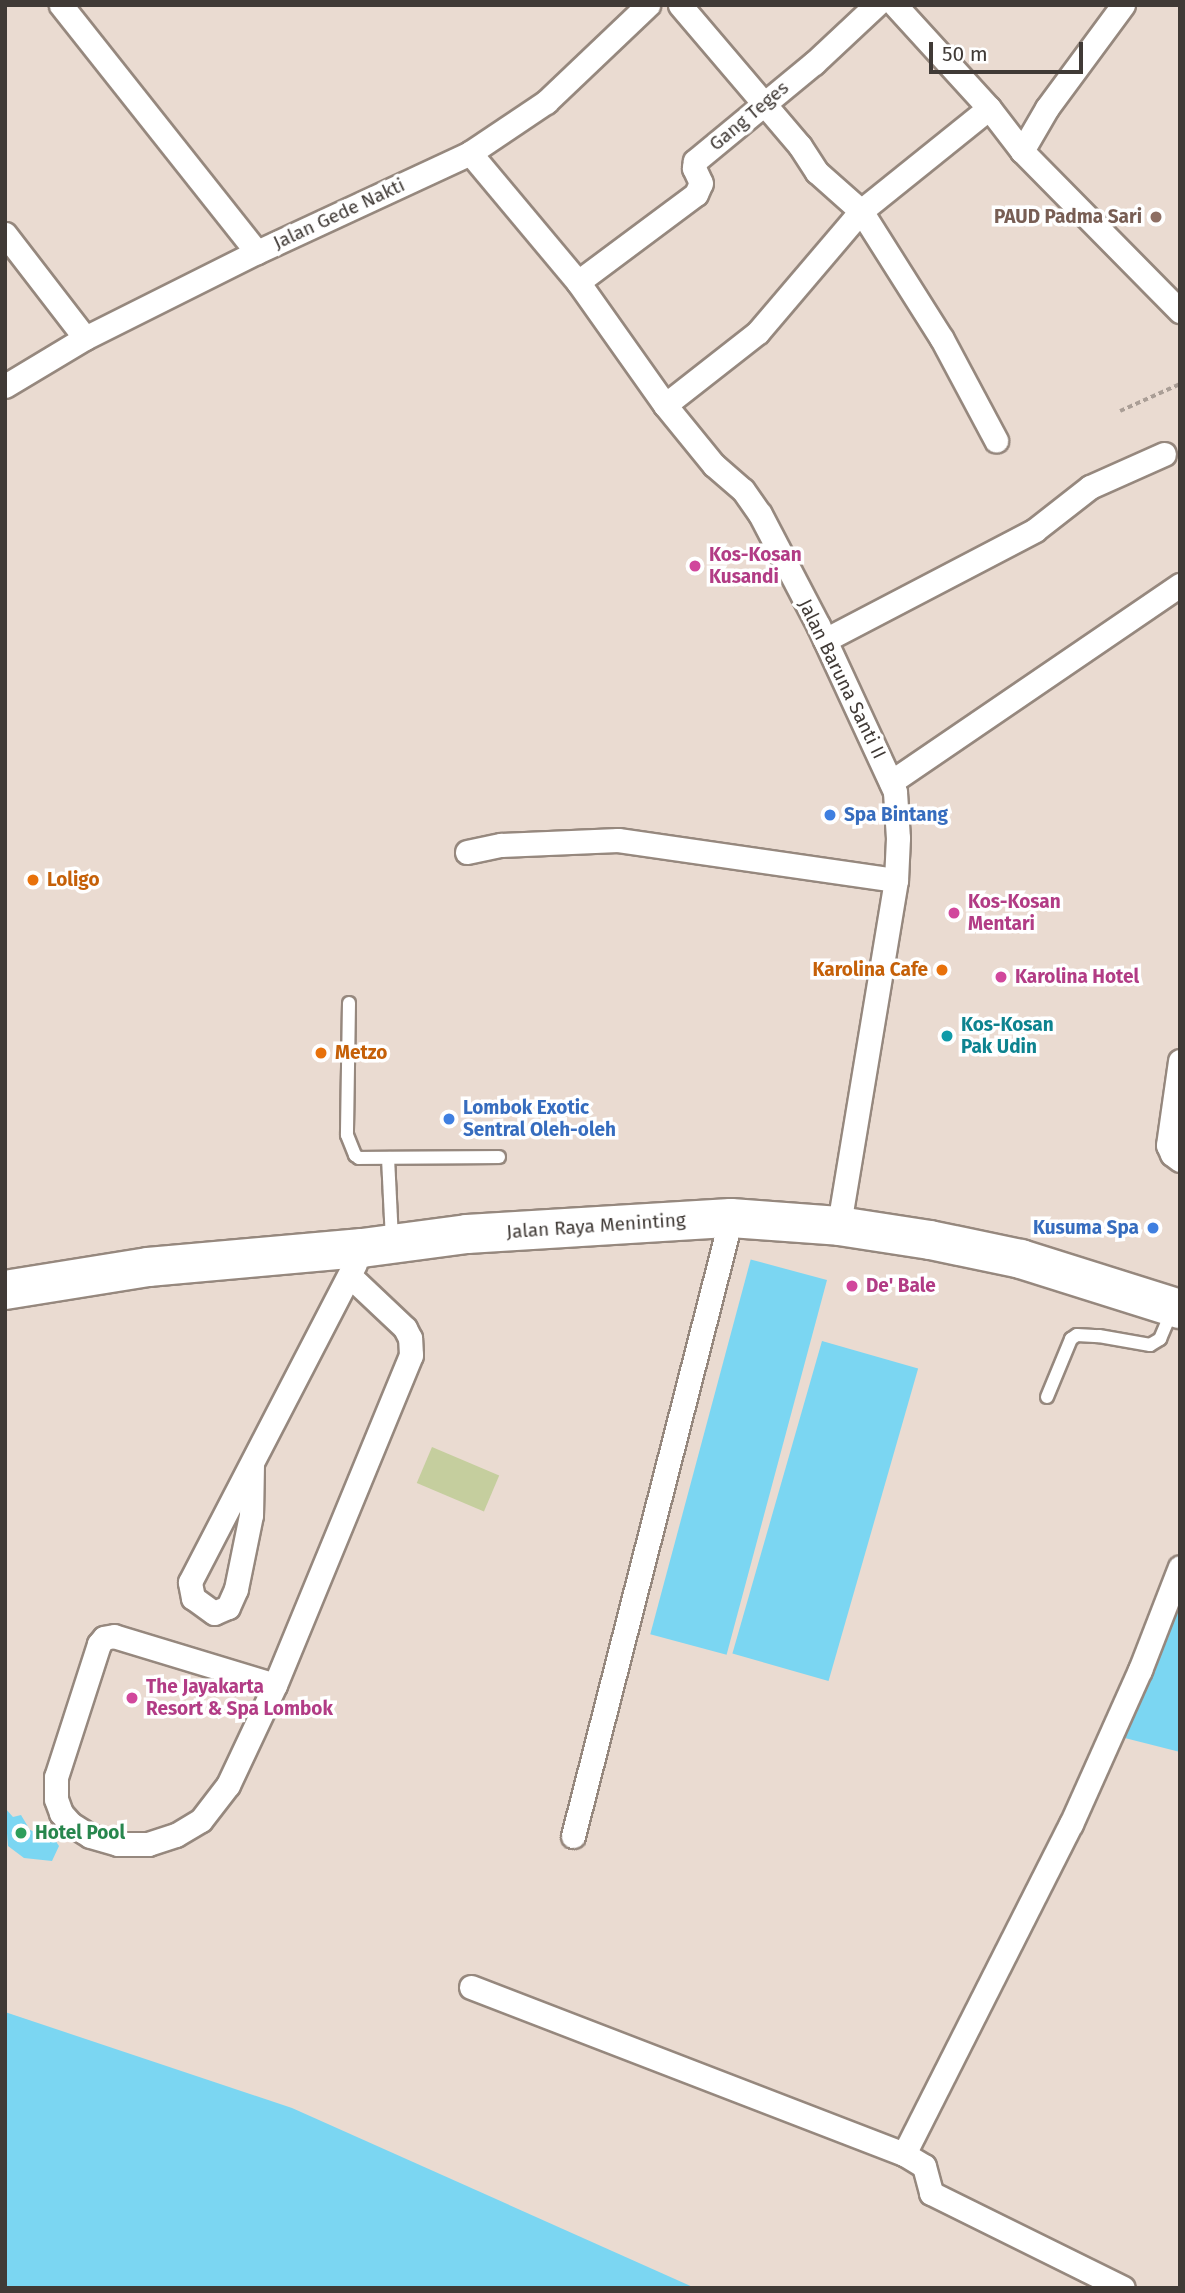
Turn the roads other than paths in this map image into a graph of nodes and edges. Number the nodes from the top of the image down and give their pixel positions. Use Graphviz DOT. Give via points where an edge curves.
graph roads {
  1 [pos="61,5"];
  2 [pos="648,5"];
  3 [pos="680,5"];
  4 [pos="876,5"];
  5 [pos="895,5"];
  6 [pos="1123,5"];
  7 [pos="762,104"];
  8 [pos="989,108"];
  9 [pos="1022,151"];
  10 [pos="470,153"];
  11 [pos="861,211"];
  12 [pos="5,234"];
  13 [pos="257,252"];
  14 [pos="578,282"];
  15 [pos="1180,311"];
  16 [pos="85,338"];
  17 [pos="5,386"];
  18 [pos="665,405"];
  19 [pos="996,440"];
  20 [pos="1164,454"];
  21 [pos="1180,585"];
  22 [pos="825,640"];
  23 [pos="891,782"];
  24 [pos="467,852"];
  25 [pos="896,880"];
  26 [pos="349,1003"];
  27 [pos="1180,1062"];
  28 [pos="499,1157"];
  29 [pos="388,1158"];
  30 [pos="1180,1160"];
  31 [pos="731,1218"];
  32 [pos="839,1226"];
  33 [pos="368,1256"];
  34 [pos="5,1290"];
  35 [pos="1177,1308"];
  36 [pos="1047,1397"];
  37 [pos="252,1464"];
  38 [pos="1180,1567"];
  39 [pos="275,1685"];
  40 [pos="573,1836"];
  41 [pos="471,1987"];
  42 [pos="904,2154"];
  43 [pos="1123,2288"];
  1 -- 13 [label="street"];
  2 -- 10 [label="street, Jalan Gede Nakti" via="546,102"];
  3 -- 7 [label="street"];
  4 -- 7 [label="street, Gang Teges"];
  5 -- 8 [label="street"];
  6 -- 9 [label="street" via="1047,108"];
  7 -- 11 [label="street" via="817,172"];
  7 -- 14 [label="street, Gang Teges" via="694,162 701,183 696,194"];
  8 -- 9 [label="street"];
  8 -- 11 [label="street"];
  9 -- 15 [label="street"];
  10 -- 13 [label="street, Jalan Gede Nakti"];
  10 -- 14 [label="street, Jalan Baruna Santi II"];
  11 -- 18 [label="street" via="758,332"];
  11 -- 19 [label="street" via="942,339"];
  12 -- 16 [label="street"];
  13 -- 16 [label="street, Jalan Gede Nakti"];
  14 -- 18 [label="street, Jalan Baruna Santi II"];
  16 -- 17 [label="street, Jalan Gede Nakti"];
  18 -- 22 [label="street, Jalan Baruna Santi II" via="754,506"];
  20 -- 22 [label="street" via="1090,487 1035,530"];
  21 -- 23 [label="street"];
  22 -- 23 [label="street, Jalan Baruna Santi II"];
  23 -- 25 [label="street, Jalan Baruna Santi II" via="898,838"];
  24 -- 25 [label="street" via="501,845 618,840"];
  25 -- 32 [label="street, Jalan Baruna Santi II"];
  26 -- 29 [label="lane" via="347,1135 359,1158"];
  27 -- 30 [label="street" via="1168,1139 1172,1154"];
  28 -- 29 [label="lane"];
  29 -- 33 [label="lane"];
  31 -- 32 [label="highway, Jalan Raya Meninting"];
  31 -- 33 [label="highway, Jalan Raya Meninting" via="467,1234"];
  31 -- 40 [label="street"];
  32 -- 35 [label="highway, Jalan Raya Meninting" via="1021,1259"];
  33 -- 34 [label="highway, Jalan Raya Meninting" via="148,1267"];
  33 -- 37 [label="street"];
  33 -- 39 [label="street" via="410,1339 411,1355"];
  35 -- 36 [label="lane" via="1160,1339 1150,1345 1077,1335 1066,1346"];
  37 -- 37 [label="street" via="190,1582 193,1598 214,1613 228,1607 236,1589 251,1515"];
  38 -- 42 [label="street" via="1071,1824"];
  39 -- 39 [label="street" via="220,1798 189,1829 162,1841 118,1844 90,1836 61,1813 56,1777 104,1638 114,1636"];
  41 -- 42 [label="street"];
  42 -- 43 [label="street" via="924,2166 931,2193"];
}
